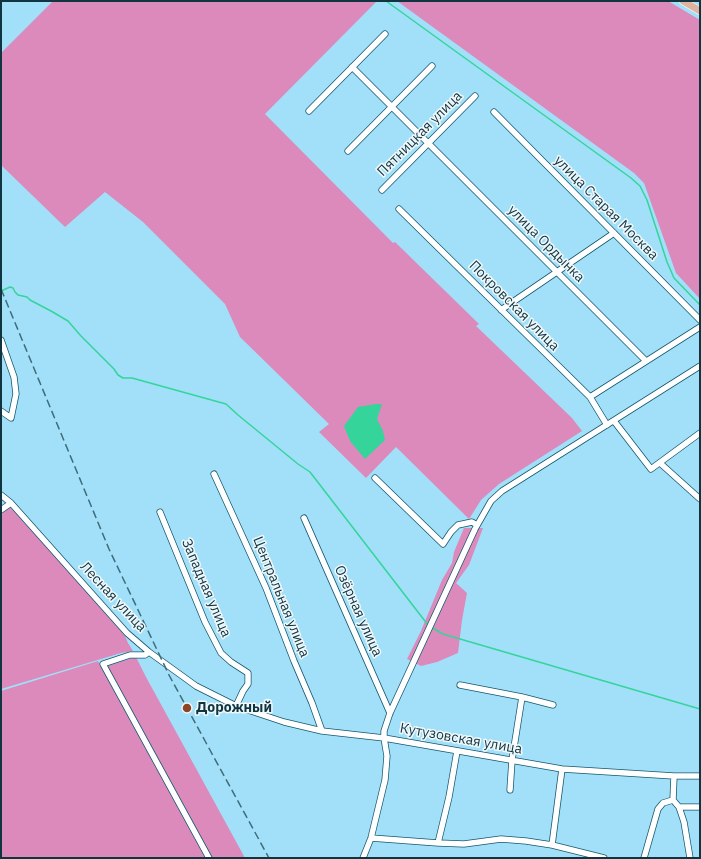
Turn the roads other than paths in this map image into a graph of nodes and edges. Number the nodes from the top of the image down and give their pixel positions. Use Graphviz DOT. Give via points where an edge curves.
graph roads {
  1 [pos="683,1"];
  2 [pos="700,11"];
  3 [pos="385,34"];
  4 [pos="432,66"];
  5 [pos="352,67"];
  6 [pos="475,96"];
  7 [pos="392,107"];
  8 [pos="309,111"];
  9 [pos="494,112"];
  10 [pos="429,143"];
  11 [pos="348,151"];
  12 [pos="382,190"];
  13 [pos="399,209"];
  14 [pos="614,233"];
  15 [pos="556,271"];
  16 [pos="501,310"];
  17 [pos="700,320"];
  18 [pos="700,327"];
  19 [pos="1,340"];
  20 [pos="646,361"];
  21 [pos="700,366"];
  22 [pos="590,397"];
  23 [pos="1,411"];
  24 [pos="614,421"];
  25 [pos="607,425"];
  26 [pos="700,433"];
  27 [pos="660,463"];
  28 [pos="214,474"];
  29 [pos="375,478"];
  30 [pos="1,495"];
  31 [pos="700,500"];
  32 [pos="11,503"];
  33 [pos="1,510"];
  34 [pos="160,512"];
  35 [pos="304,518"];
  36 [pos="477,525"];
  37 [pos="150,652"];
  38 [pos="460,685"];
  39 [pos="222,698"];
  40 [pos="522,698"];
  41 [pos="553,705"];
  42 [pos="236,706"];
  43 [pos="390,713"];
  44 [pos="322,731"];
  45 [pos="384,738"];
  46 [pos="456,751"];
  47 [pos="512,760"];
  48 [pos="562,769"];
  49 [pos="674,776"];
  50 [pos="700,776"];
  51 [pos="510,790"];
  52 [pos="673,800"];
  53 [pos="679,807"];
  54 [pos="700,807"];
  55 [pos="371,838"];
  56 [pos="438,843"];
  57 [pos="552,845"];
  58 [pos="209,858"];
  59 [pos="363,858"];
  60 [pos="604,858"];
  61 [pos="644,858"];
  62 [pos="690,858"];
  1 -- 2 [label="main road"];
  3 -- 5 [label="street"];
  4 -- 7 [label="street"];
  5 -- 7 [label="street, улица Ордынка"];
  5 -- 8 [label="street"];
  6 -- 10 [label="street, Пятницкая улица"];
  7 -- 10 [label="street, улица Ордынка"];
  7 -- 11 [label="street"];
  9 -- 14 [label="street, улица Старая Москва"];
  10 -- 12 [label="street, Пятницкая улица"];
  10 -- 15 [label="street, улица Ордынка"];
  13 -- 16 [label="street, Покровская улица"];
  14 -- 15 [label="street"];
  14 -- 17 [label="street, улица Старая Москва"];
  15 -- 16 [label="street"];
  15 -- 20 [label="street, улица Ордынка"];
  16 -- 22 [label="street, Покровская улица"];
  18 -- 20 [label="street"];
  19 -- 23 [label="street" via="14,377 16,394 11,418"];
  20 -- 22 [label="street"];
  21 -- 24 [label="street"];
  22 -- 25 [label="street, Покровская улица"];
  24 -- 25 [label="street"];
  24 -- 27 [label="street" via="651,469"];
  25 -- 36 [label="street" via="502,491 491,501"];
  26 -- 27 [label="street"];
  27 -- 31 [label="street"];
  28 -- 44 [label="street, Центральная улица" via="266,588"];
  29 -- 36 [label="street" via="443,544 458,525 472,522"];
  30 -- 32 [label="street, Лесная улица"];
  32 -- 33 [label="street"];
  32 -- 37 [label="street, Лесная улица" via="127,633"];
  34 -- 42 [label="street, Западная улица" via="205,622 221,653 248,673 248,684"];
  35 -- 43 [label="street, Озёрная улица"];
  36 -- 43 [label="street"];
  37 -- 39 [label="street, Лесная улица" via="196,686"];
  37 -- 58 [label="street" via="145,655 130,655 103,664"];
  38 -- 40 [label="street"];
  39 -- 42 [label="street, Кутузовская улица"];
  40 -- 41 [label="street"];
  40 -- 47 [label="street"];
  42 -- 44 [label="street, Кутузовская улица"];
  43 -- 45 [label="street"];
  44 -- 45 [label="street, Кутузовская улица"];
  45 -- 46 [label="street, Кутузовская улица"];
  45 -- 55 [label="street" via="387,756 385,780"];
  46 -- 47 [label="street, Кутузовская улица"];
  46 -- 56 [label="street"];
  47 -- 48 [label="street, Кутузовская улица"];
  47 -- 51 [label="street"];
  48 -- 49 [label="street, Кутузовская улица"];
  48 -- 57 [label="street"];
  49 -- 50 [label="street, Кутузовская улица"];
  49 -- 52 [label="street"];
  52 -- 53 [label="street"];
  52 -- 61 [label="street" via="663,803 658,809"];
  53 -- 54 [label="street"];
  53 -- 62 [label="street"];
  55 -- 56 [label="street"];
  55 -- 59 [label="street"];
  56 -- 57 [label="street" via="464,844 501,840"];
  57 -- 60 [label="street"];
}
